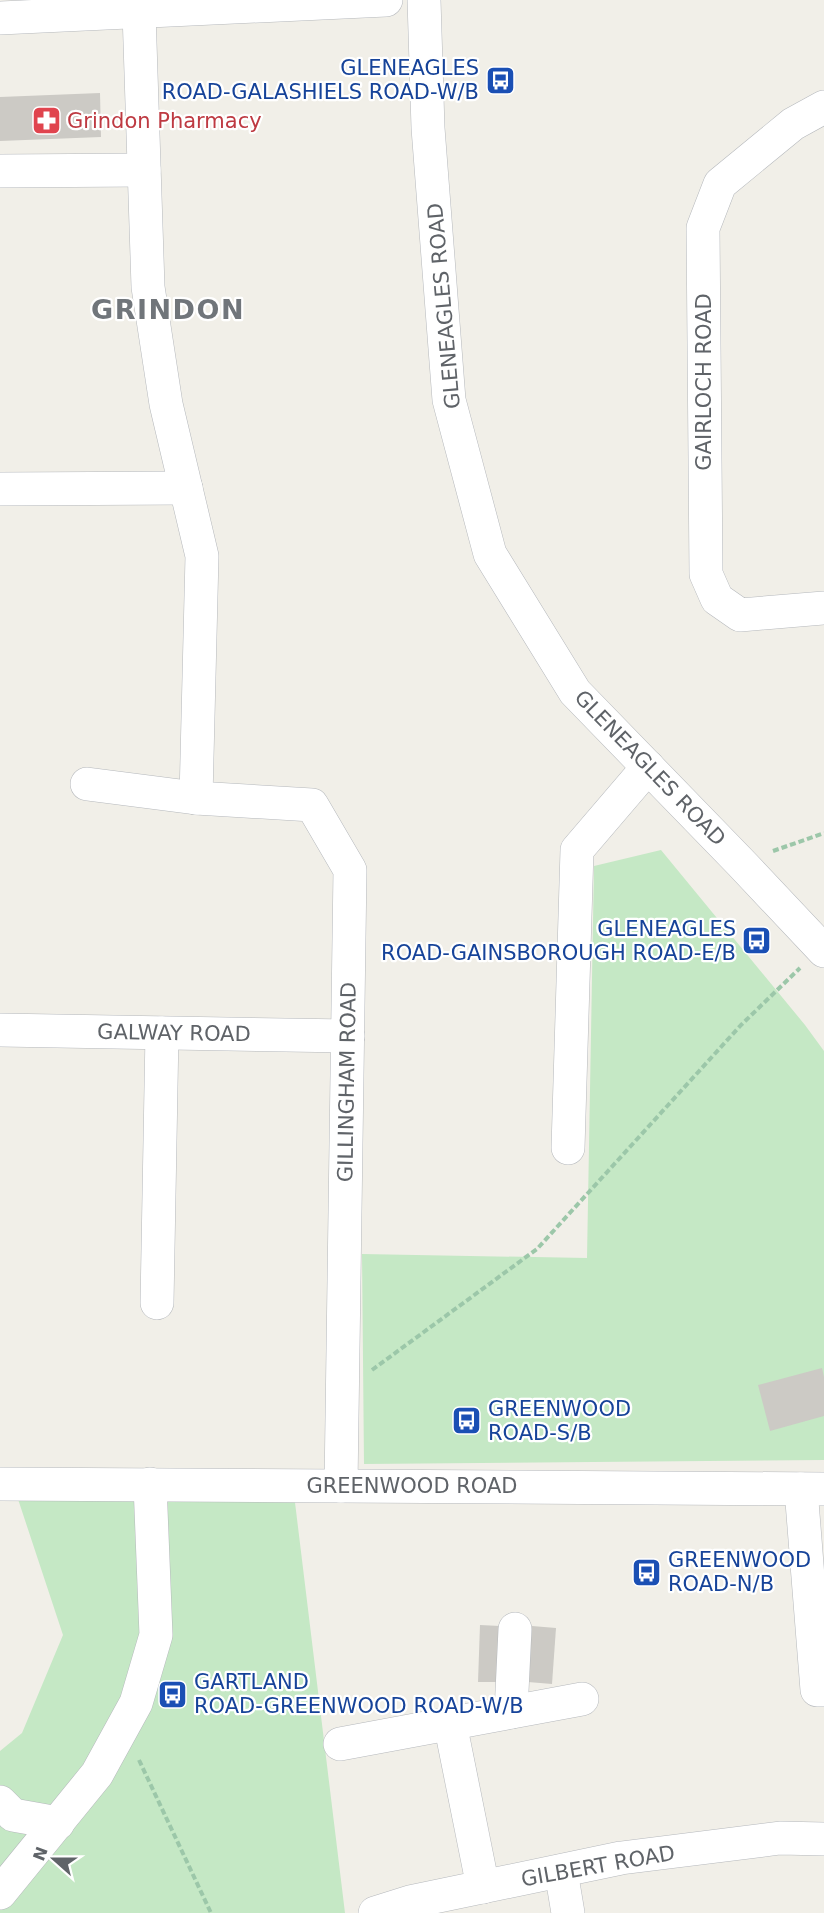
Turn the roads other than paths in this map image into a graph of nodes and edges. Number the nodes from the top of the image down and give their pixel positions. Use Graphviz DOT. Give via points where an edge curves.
graph roads {
  1 [pos="386,0"];
  2 [pos="424,0"];
  3 [pos="2,12"];
  4 [pos="139,12"];
  5 [pos="824,107"];
  6 [pos="144,170"];
  7 [pos="0,171"];
  8 [pos="186,488"];
  9 [pos="0,489"];
  10 [pos="824,609"];
  11 [pos="648,767"];
  12 [pos="87,784"];
  13 [pos="196,798"];
  14 [pos="822,950"];
  15 [pos="0,1030"];
  16 [pos="162,1033"];
  17 [pos="348,1036"];
  18 [pos="568,1148"];
  19 [pos="157,1303"];
  20 [pos="0,1484"];
  21 [pos="150,1485"];
  22 [pos="341,1486"];
  23 [pos="812,1489"];
  24 [pos="515,1629"];
  25 [pos="824,1690"];
  26 [pos="582,1699"];
  27 [pos="511,1712"];
  28 [pos="450,1724"];
  29 [pos="340,1744"];
  30 [pos="0,1802"];
  31 [pos="58,1823"];
  32 [pos="824,1839"];
  33 [pos="561,1871"];
  34 [pos="483,1887"];
  35 [pos="0,1893"];
  36 [pos="375,1913"];
  37 [pos="568,1913"];
  1 -- 4 [label="street"];
  2 -- 11 [label="street, GLENEAGLES ROAD" via="428,128 449,400 490,554 574,692"];
  3 -- 4 [label="street"];
  4 -- 6 [label="street"];
  5 -- 10 [label="street, GAIRLOCH ROAD" via="793,124 720,184 703,228 706,574 717,599 740,615"];
  6 -- 7 [label="street"];
  6 -- 8 [label="street" via="148,287 166,404"];
  8 -- 9 [label="street"];
  8 -- 13 [label="street" via="202,556"];
  11 -- 14 [label="street, GLENEAGLES ROAD"];
  11 -- 18 [label="street" via="577,850"];
  12 -- 13 [label="street, GILLINGHAM ROAD"];
  13 -- 17 [label="street, GILLINGHAM ROAD" via="312,805 350,870"];
  15 -- 16 [label="street, GALWAY ROAD"];
  16 -- 17 [label="street, GALWAY ROAD"];
  16 -- 19 [label="street"];
  17 -- 22 [label="street, GILLINGHAM ROAD"];
  20 -- 21 [label="street, GREENWOOD ROAD"];
  21 -- 22 [label="street, GREENWOOD ROAD"];
  21 -- 31 [label="street" via="156,1635 136,1703 97,1773"];
  22 -- 23 [label="street, GREENWOOD ROAD"];
  23 -- 25 [label="street" via="817,1690"];
  24 -- 27 [label="street"];
  26 -- 27 [label="street"];
  27 -- 28 [label="street"];
  28 -- 29 [label="street"];
  28 -- 34 [label="street"];
  30 -- 31 [label="street" via="13,1815"];
  31 -- 35 [label="street"];
  32 -- 33 [label="street, GILBERT ROAD" via="780,1838 621,1858"];
  33 -- 34 [label="street, GILBERT ROAD"];
  33 -- 37 [label="street"];
  34 -- 36 [label="street, GILBERT ROAD"];
}
